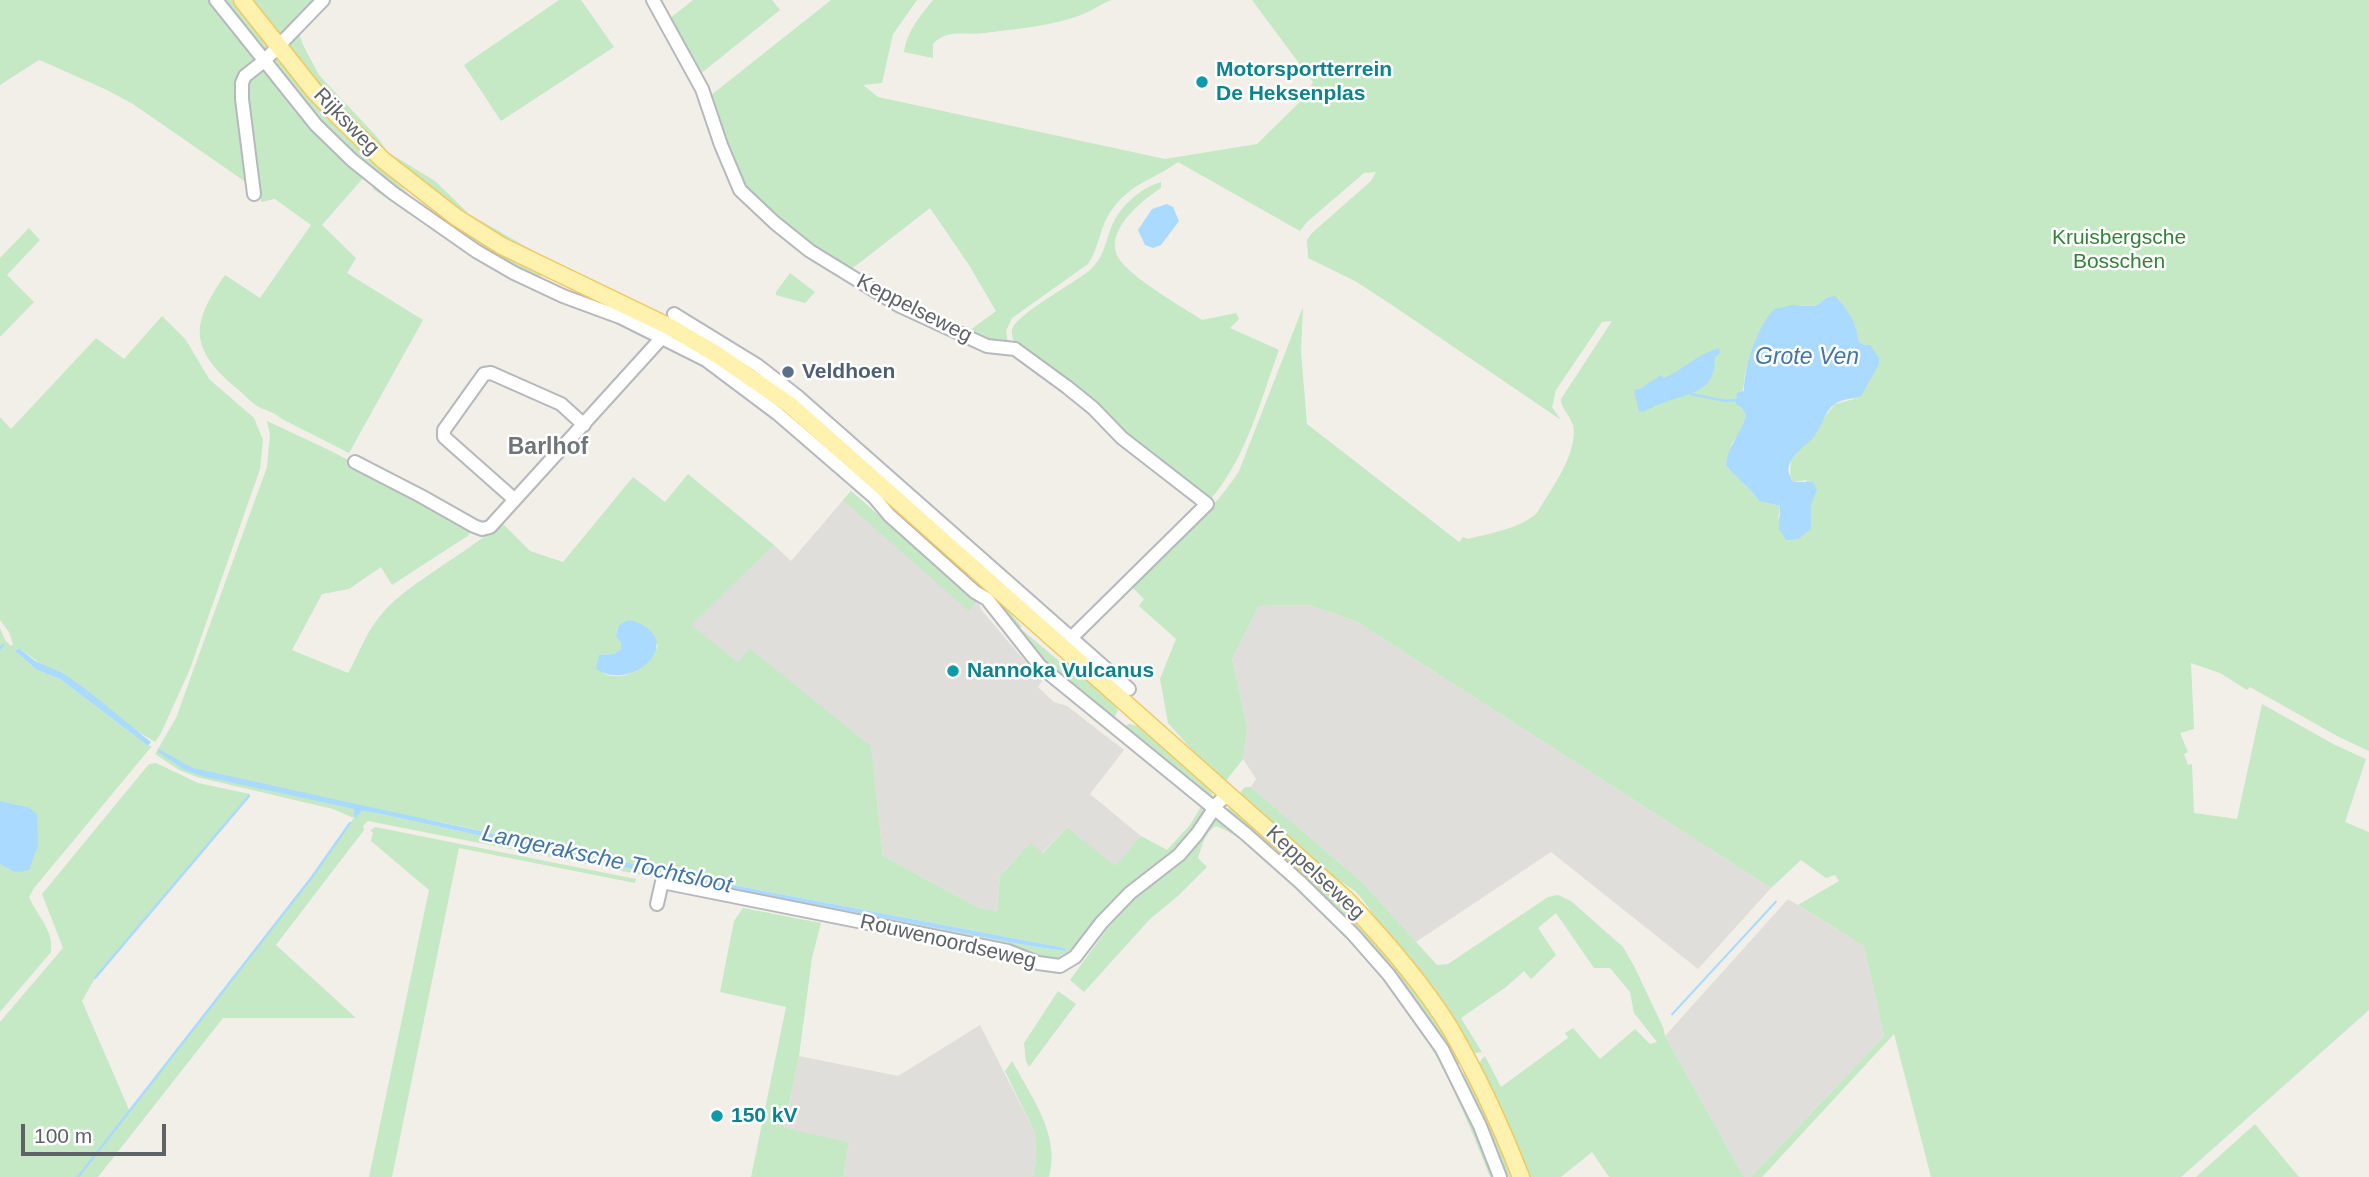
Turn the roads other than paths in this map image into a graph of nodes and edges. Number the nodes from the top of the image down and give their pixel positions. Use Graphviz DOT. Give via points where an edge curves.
graph roads {
  1 [pos="216,0"];
  2 [pos="242,0"];
  3 [pos="323,0"];
  4 [pos="653,0"];
  5 [pos="278,46"];
  6 [pos="264,61"];
  7 [pos="369,175"];
  8 [pos="421,190"];
  9 [pos="254,194"];
  10 [pos="548,269"];
  11 [pos="540,285"];
  12 [pos="669,326"];
  13 [pos="584,425"];
  14 [pos="355,462"];
  15 [pos="514,499"];
  16 [pos="1067,643"];
  17 [pos="1129,689"];
  18 [pos="1130,708"];
  19 [pos="1116,727"];
  20 [pos="1228,794"];
  21 [pos="1214,808"];
  22 [pos="657,904"];
  23 [pos="1470,1065"];
  24 [pos="1455,1074"];
  25 [pos="1500,1177"];
  26 [pos="1521,1177"];
  1 -- 6 [label="street, Rijksweg"];
  2 -- 5 [label="main road, Rijksweg"];
  3 -- 5 [label="street"];
  4 -- 16 [label="street, Keppelseweg" via="702,89 740,190 775,223 810,251 898,305 987,346 1015,349 1094,408 1122,438 1207,504"];
  5 -- 6 [label="street"];
  5 -- 8 [label="main road, Rijksweg" via="349,128"];
  6 -- 7 [label="street, Rijksweg" via="316,125"];
  6 -- 9 [label="street" via="242,83"];
  7 -- 11 [label="street, Keppelseweg" via="476,251"];
  8 -- 10 [label="main road, Keppelseweg" via="490,239"];
  10 -- 11 [label="street"];
  10 -- 12 [label="main road, Keppelseweg"];
  11 -- 12 [label="street, Keppelseweg" via="620,317"];
  12 -- 13 [label="street"];
  12 -- 16 [label="main road, Keppelseweg" via="763,378"];
  12 -- 19 [label="street, Keppelseweg" via="874,497 987,599 1040,666"];
  13 -- 15 [label="street"];
  13 -- 15 [label="street" via="561,404 484,374 444,430 444,437"];
  14 -- 15 [label="street" via="482,529 490,527"];
  16 -- 17 [label="street, Keppelseweg"];
  16 -- 18 [label="main road, Keppelseweg"];
  18 -- 19 [label="street"];
  18 -- 20 [label="main road, Keppelseweg"];
  19 -- 21 [label="street, Keppelseweg"];
  20 -- 21 [label="street, Rouwenoordseweg"];
  20 -- 23 [label="main road, Keppelseweg" via="1382,937 1441,1016"];
  21 -- 22 [label="street, Rouwenoordseweg" via="1179,855 1130,893 1075,957 1060,966 1009,951 662,882"];
  21 -- 24 [label="street, Keppelseweg" via="1353,934 1417,1013"];
  23 -- 24 [label="street"];
  23 -- 26 [label="main road, Keppelseweg"];
  24 -- 25 [label="street, Keppelseweg"];
}
